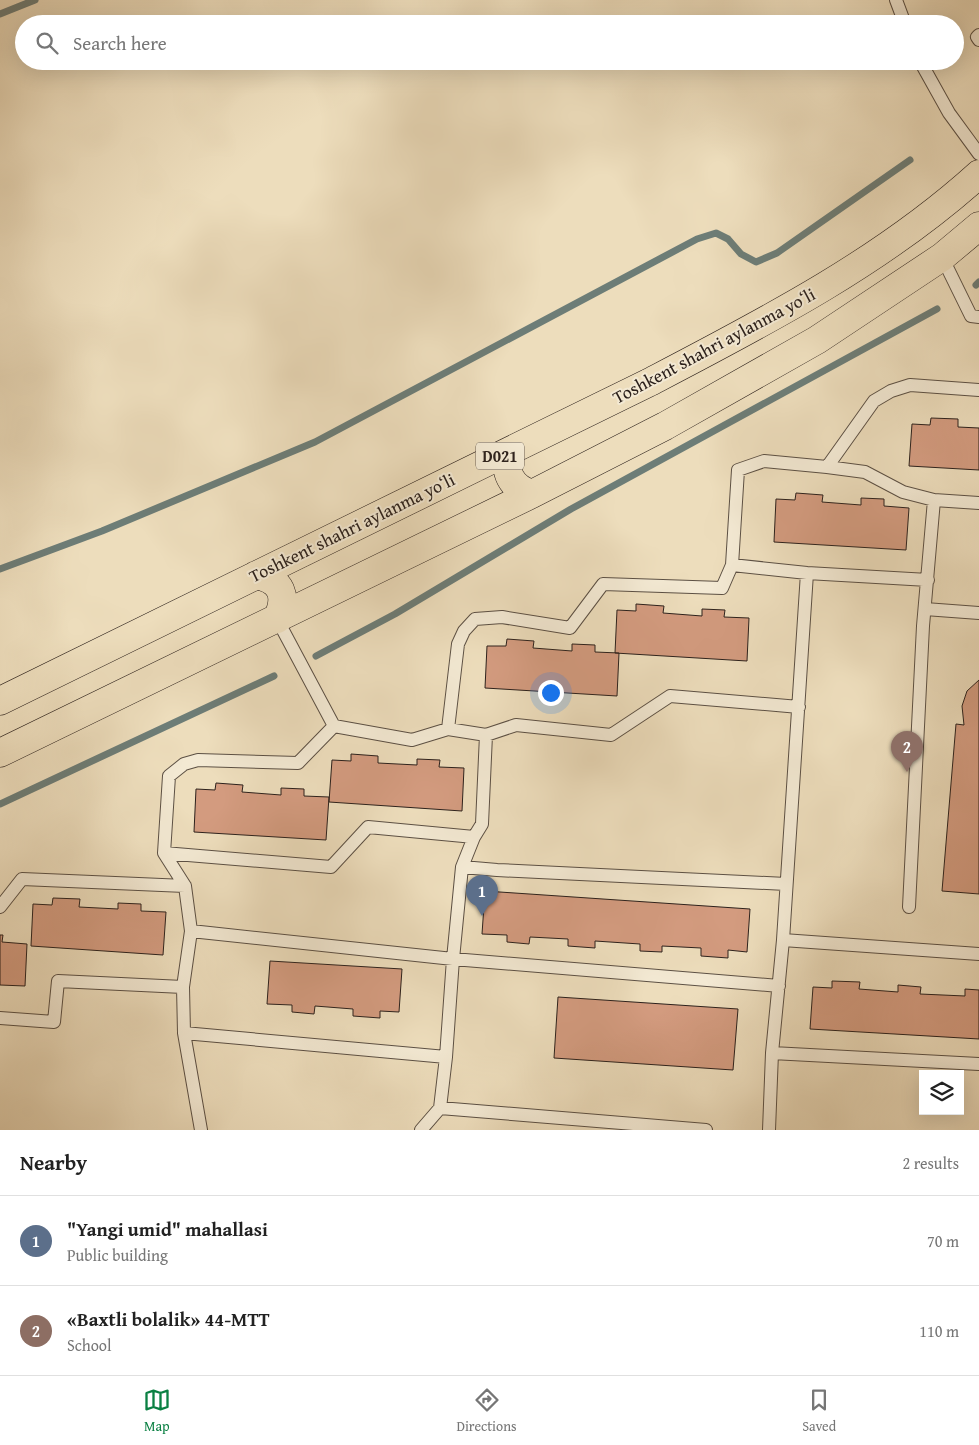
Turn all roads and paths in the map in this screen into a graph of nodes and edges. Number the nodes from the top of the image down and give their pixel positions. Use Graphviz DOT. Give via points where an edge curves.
graph roads {
  1 [pos="896,0"];
  2 [pos="902,15"];
  3 [pos="979,35"];
  4 [pos="979,40"];
  5 [pos="925,70"];
  6 [pos="979,154"];
  7 [pos="979,174"];
  8 [pos="979,226"];
  9 [pos="942,258"];
  10 [pos="976,314"];
  11 [pos="979,390"];
  12 [pos="512,451"];
  13 [pos="827,467"];
  14 [pos="532,494"];
  15 [pos="934,500"];
  16 [pos="979,503"];
  17 [pos="732,565"];
  18 [pos="807,573"];
  19 [pos="256,575"];
  20 [pos="928,580"];
  21 [pos="924,610"];
  22 [pos="979,613"];
  23 [pos="277,619"];
  24 [pos="0,701"];
  25 [pos="799,707"];
  26 [pos="334,726"];
  27 [pos="448,729"];
  28 [pos="486,735"];
  29 [pos="0,753"];
  30 [pos="474,837"];
  31 [pos="164,853"];
  32 [pos="462,867"];
  33 [pos="786,884"];
  34 [pos="185,886"];
  35 [pos="0,907"];
  36 [pos="909,908"];
  37 [pos="191,931"];
  38 [pos="783,940"];
  39 [pos="979,954"];
  40 [pos="452,959"];
  41 [pos="779,986"];
  42 [pos="183,987"];
  43 [pos="0,1018"];
  44 [pos="184,1033"];
  45 [pos="772,1053"];
  46 [pos="446,1057"];
  47 [pos="979,1064"];
  48 [pos="440,1108"];
  49 [pos="667,1128"];
  50 [pos="202,1130"];
  51 [pos="421,1130"];
  52 [pos="706,1130"];
  53 [pos="769,1130"];
  1 -- 2 [label="lane"];
  3 -- 4 [label="lane"];
  5 -- 6 [label="lane" via="949,113"];
  7 -- 12 [label="highway, Toshkent shahri aylanma yoʻli / D021" via="923,221 803,299 648,384"];
  8 -- 9 [label="highway, D021"];
  9 -- 10 [label="lane"];
  9 -- 14 [label="highway, D021" via="817,340 742,384"];
  11 -- 13 [label="lane" via="910,385 891,391 874,401"];
  12 -- 14 [label="highway" via="507,463 509,476 519,488"];
  12 -- 19 [label="highway, Toshkent shahri aylanma yoʻli / D021"];
  13 -- 15 [label="lane" via="865,472 904,492"];
  13 -- 17 [label="lane" via="764,461 738,470"];
  14 -- 23 [label="highway, D021"];
  15 -- 16 [label="lane"];
  15 -- 20 [label="lane"];
  17 -- 18 [label="lane"];
  17 -- 27 [label="lane" via="722,588 603,584 570,628 502,617 475,619 458,644"];
  18 -- 20 [label="lane"];
  18 -- 25 [label="lane"];
  19 -- 23 [label="highway" via="272,580 280,589 282,604"];
  19 -- 24 [label="highway, Toshkent shahri aylanma yoʻli / D021"];
  20 -- 21 [label="lane"];
  21 -- 22 [label="lane"];
  21 -- 36 [label="lane"];
  23 -- 26 [label="lane"];
  23 -- 29 [label="highway, D021"];
  25 -- 28 [label="lane" via="670,696 611,735 516,725"];
  25 -- 33 [label="lane"];
  26 -- 27 [label="lane" via="412,740"];
  26 -- 31 [label="lane" via="298,763 198,760 184,764 169,776"];
  27 -- 28 [label="lane"];
  28 -- 30 [label="lane" via="482,824"];
  30 -- 31 [label="lane" via="368,828 332,867"];
  30 -- 32 [label="lane"];
  31 -- 34 [label="lane"];
  32 -- 33 [label="lane"];
  32 -- 40 [label="lane"];
  33 -- 38 [label="lane"];
  34 -- 35 [label="lane" via="22,879"];
  34 -- 37 [label="lane"];
  37 -- 40 [label="lane"];
  37 -- 42 [label="lane"];
  38 -- 39 [label="lane"];
  38 -- 41 [label="lane"];
  40 -- 41 [label="lane"];
  40 -- 46 [label="lane"];
  41 -- 45 [label="lane"];
  42 -- 43 [label="lane" via="58,980 54,1022"];
  42 -- 44 [label="lane"];
  44 -- 46 [label="lane"];
  44 -- 50 [label="lane"];
  45 -- 47 [label="lane"];
  45 -- 53 [label="lane"];
  46 -- 48 [label="lane"];
  48 -- 49 [label="lane"];
  48 -- 51 [label="lane"];
  49 -- 52 [label="lane"];
}
